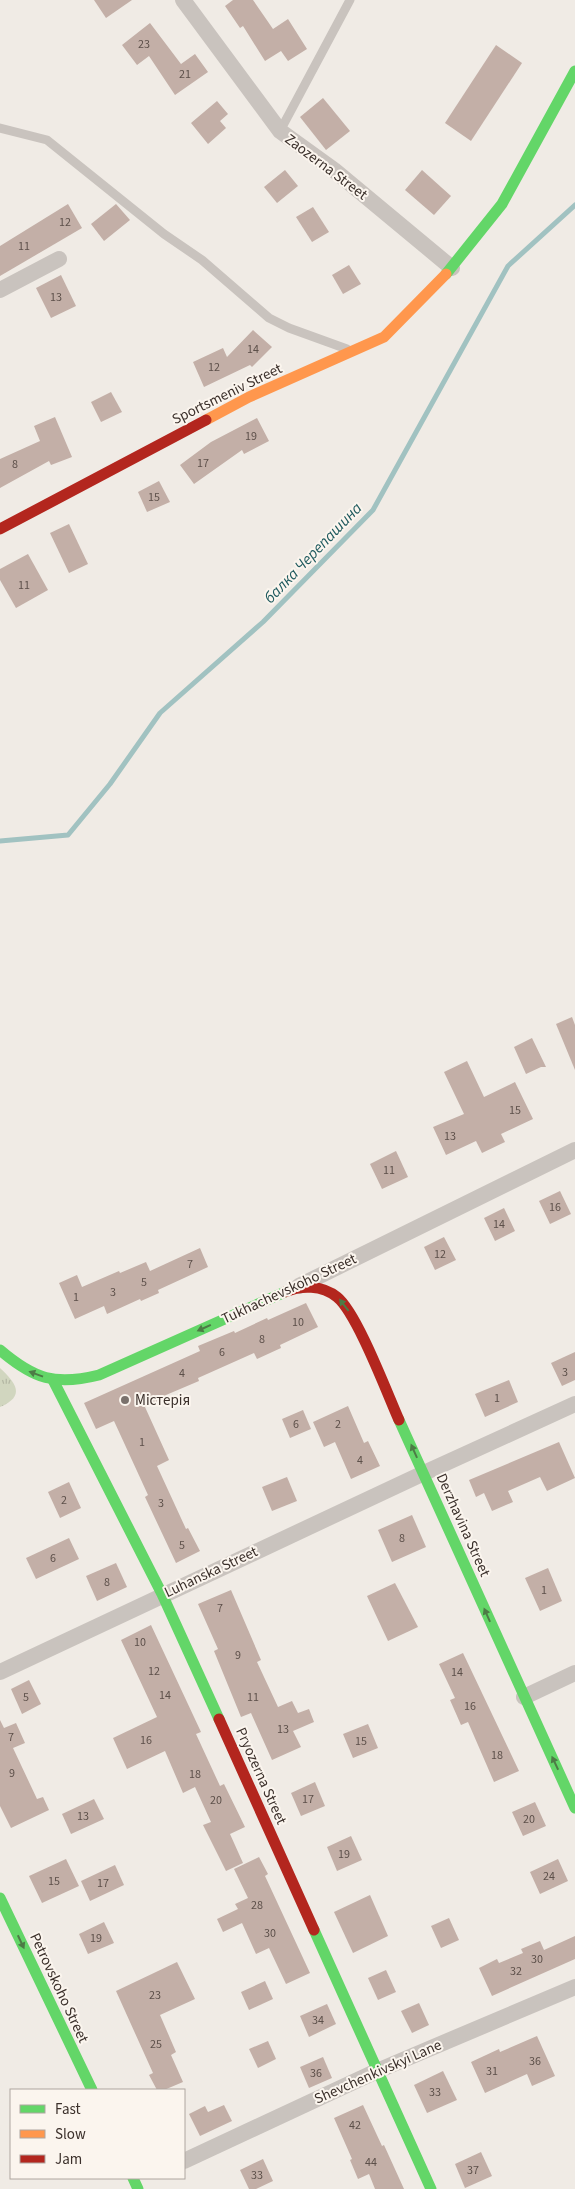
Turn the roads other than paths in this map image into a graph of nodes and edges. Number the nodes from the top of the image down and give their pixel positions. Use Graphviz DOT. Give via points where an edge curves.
graph roads {
  1 [pos="183,0"];
  2 [pos="350,0"];
  3 [pos="575,71"];
  4 [pos="0,128"];
  5 [pos="280,131"];
  6 [pos="59,259"];
  7 [pos="452,268"];
  8 [pos="0,290"];
  9 [pos="352,351"];
  10 [pos="0,528"];
  11 [pos="575,1150"];
  12 [pos="297,1287"];
  13 [pos="0,1350"];
  14 [pos="53,1380"];
  15 [pos="575,1404"];
  16 [pos="424,1473"];
  17 [pos="162,1594"];
  18 [pos="0,1672"];
  19 [pos="575,1673"];
  20 [pos="524,1697"];
  21 [pos="575,1808"];
  22 [pos="0,1898"];
  23 [pos="575,1987"];
  24 [pos="377,2071"];
  25 [pos="92,2089"];
  26 [pos="185,2161"];
  27 [pos="431,2189"];
  1 -- 5 [label="street, Zaozerna Street"];
  2 -- 5 [label="lane"];
  3 -- 7 [label="street, Sportsmeniv Street" via="502,204"];
  4 -- 9 [label="lane" via="48,140 164,234 202,260 269,318"];
  5 -- 7 [label="street, Zaozerna Street" via="334,170"];
  6 -- 8 [label="street"];
  7 -- 9 [label="street, Sportsmeniv Street" via="384,337"];
  9 -- 10 [label="street, Sportsmeniv Street" via="249,398"];
  11 -- 12 [label="street, Tukhachevskoho Street"];
  12 -- 14 [label="street, Tukhachevskoho Street, one-way" via="99,1375 76,1381"];
  16 -- 12 [label="street, Derzhavina Street, one-way" via="345,1303 326,1290"];
  14 -- 13 [label="street, Tukhachevskoho Street, one-way" via="21,1368"];
  14 -- 17 [label="street, Pryozerna Street"];
  15 -- 16 [label="street, Luhanska Street"];
  16 -- 17 [label="street, Luhanska Street"];
  20 -- 16 [label="street, Derzhavina Street, one-way"];
  17 -- 18 [label="street, Luhanska Street"];
  17 -- 24 [label="street, Pryozerna Street"];
  19 -- 20 [label="street"];
  21 -- 20 [label="street, Derzhavina Street, one-way"];
  22 -- 25 [label="street, Petrovskoho Street, one-way"];
  23 -- 24 [label="street, Shevchenkivskyi Lane"];
  24 -- 26 [label="street, Shevchenkivskyi Lane"];
  24 -- 27 [label="street, Pryozerna Street"];
}
